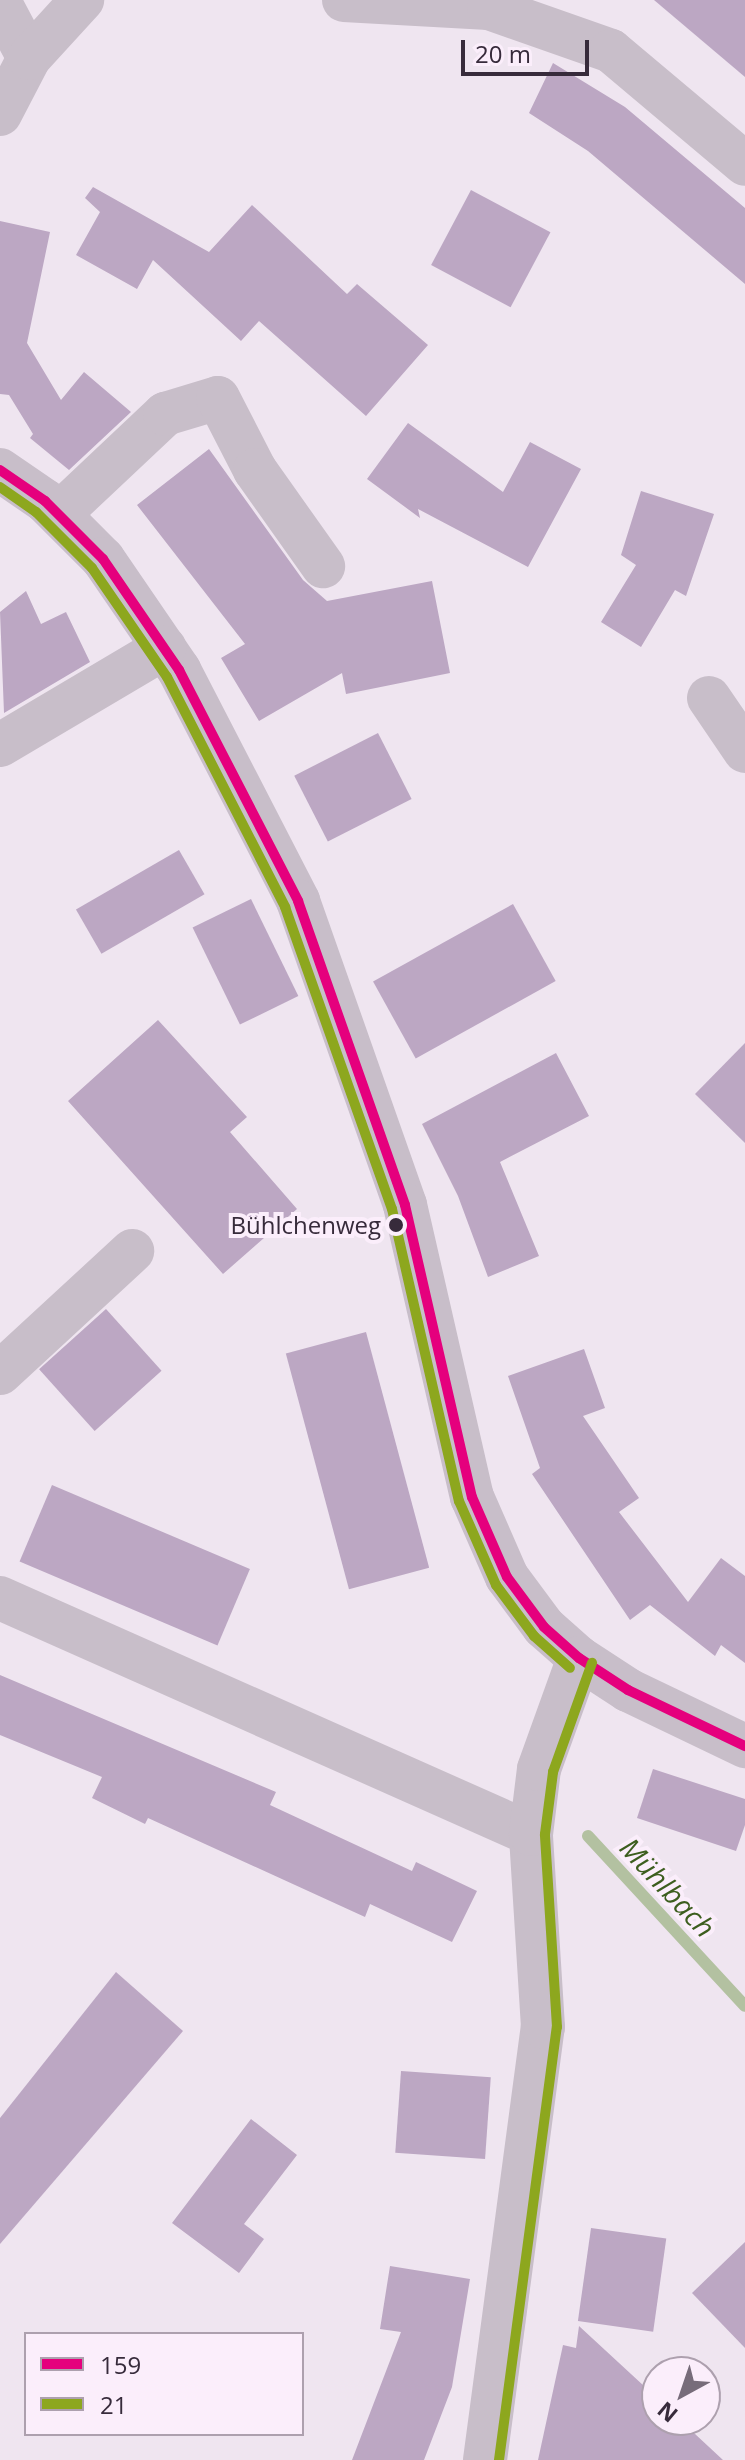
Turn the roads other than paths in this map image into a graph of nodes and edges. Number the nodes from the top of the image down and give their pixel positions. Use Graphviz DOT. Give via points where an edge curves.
graph roads {
  1 [pos="82,0"];
  2 [pos="344,0"];
  3 [pos="0,3"];
  4 [pos="29,58"];
  5 [pos="0,114"];
  6 [pos="745,164"];
  7 [pos="0,470"];
  8 [pos="59,514"];
  9 [pos="323,566"];
  10 [pos="164,648"];
  11 [pos="709,698"];
  12 [pos="0,745"];
  13 [pos="745,751"];
  14 [pos="132,1251"];
  15 [pos="0,1373"];
  16 [pos="0,1598"];
  17 [pos="579,1658"];
  18 [pos="745,1746"];
  19 [pos="531,1834"];
  20 [pos="485,2460"];
  1 -- 4 [label="street"];
  2 -- 6 [label="street" via="489,8 611,51"];
  3 -- 4 [label="street"];
  4 -- 5 [label="street"];
  7 -- 8 [label="street"];
  8 -- 9 [label="street" via="165,414 218,398 255,470"];
  8 -- 10 [label="street" via="103,559"];
  10 -- 12 [label="street"];
  10 -- 17 [label="street" via="298,901 405,1205 472,1497 507,1577 544,1627"];
  11 -- 13 [label="street"];
  14 -- 15 [label="street"];
  16 -- 19 [label="street"];
  17 -- 18 [label="street" via="628,1690"];
  17 -- 19 [label="street" via="539,1769"];
  19 -- 20 [label="street" via="543,2027"];
}
